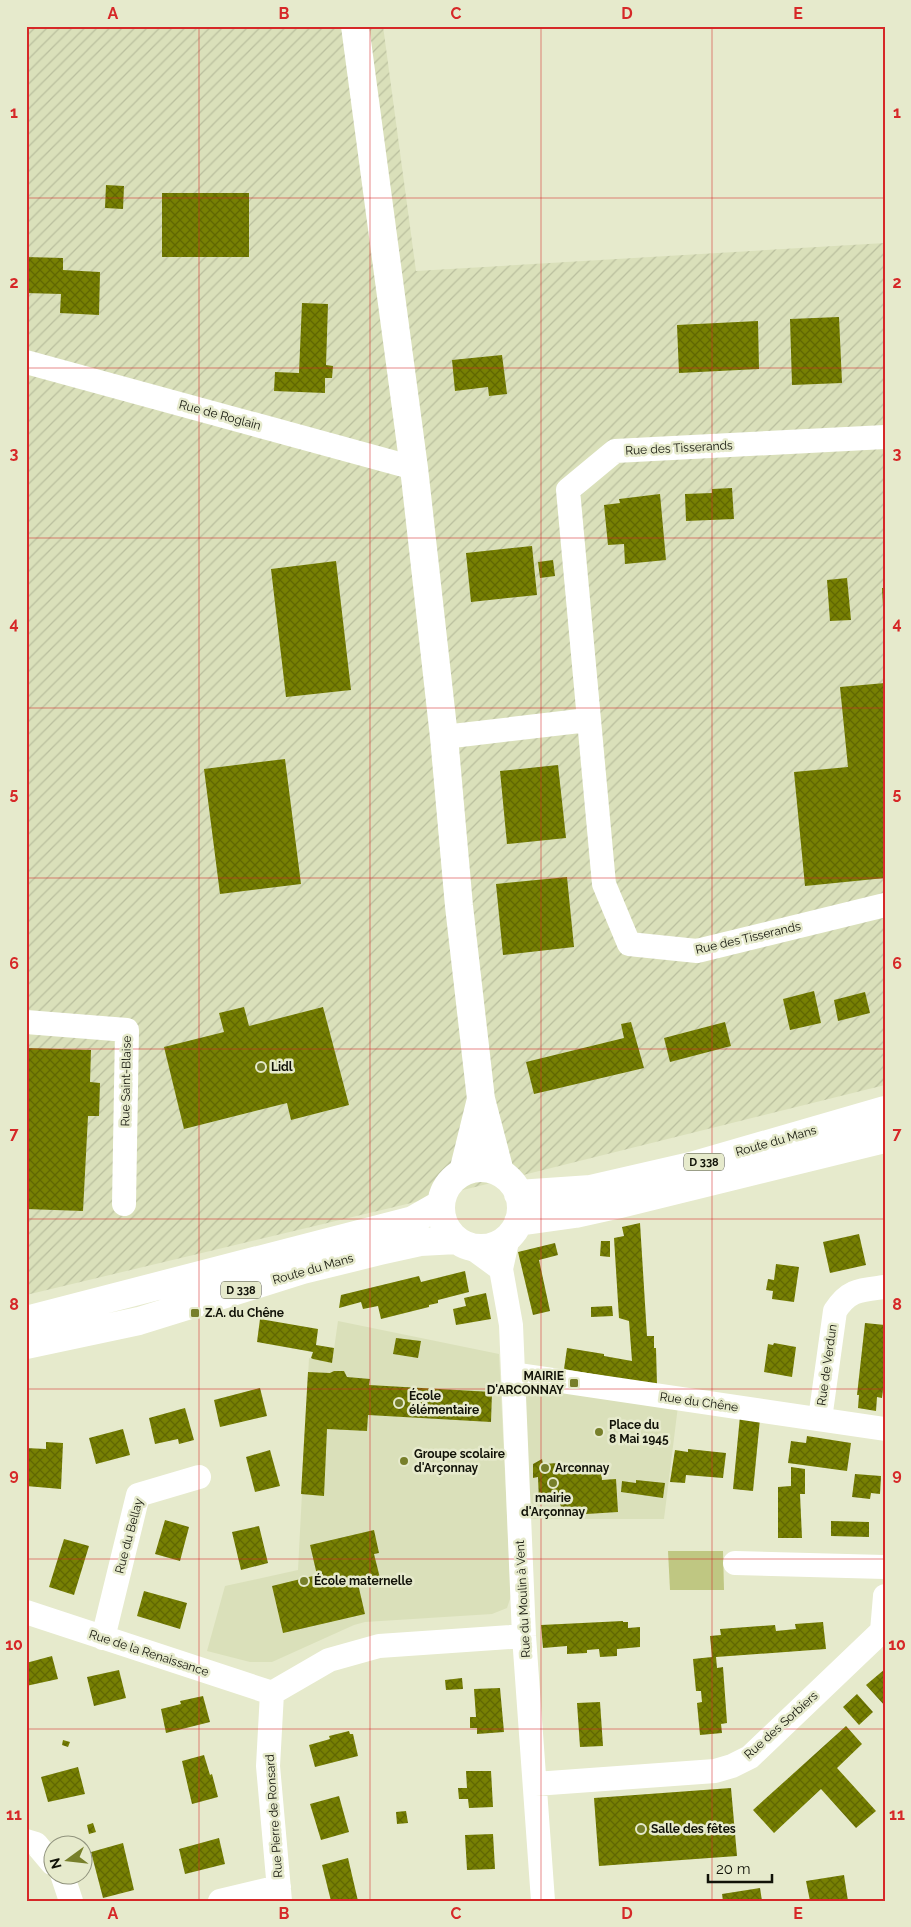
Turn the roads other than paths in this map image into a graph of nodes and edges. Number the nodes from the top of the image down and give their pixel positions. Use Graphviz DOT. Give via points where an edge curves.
graph roads {
  1 [pos="355,26"];
  2 [pos="26,362"];
  3 [pos="885,437"];
  4 [pos="414,468"];
  5 [pos="588,720"];
  6 [pos="444,737"];
  7 [pos="885,905"];
  8 [pos="26,1022"];
  9 [pos="481,1099"];
  10 [pos="885,1110"];
  11 [pos="885,1139"];
  12 [pos="463,1172"];
  13 [pos="500,1172"];
  14 [pos="518,1194"];
  15 [pos="124,1204"];
  16 [pos="441,1204"];
  17 [pos="513,1230"];
  18 [pos="464,1243"];
  19 [pos="501,1268"];
  20 [pos="885,1287"];
  21 [pos="26,1320"];
  22 [pos="26,1344"];
  23 [pos="513,1374"];
  24 [pos="820,1419"];
  25 [pos="885,1429"];
  26 [pos="199,1477"];
  27 [pos="735,1563"];
  28 [pos="885,1566"];
  29 [pos="885,1596"];
  30 [pos="26,1612"];
  31 [pos="524,1636"];
  32 [pos="103,1638"];
  33 [pos="272,1693"];
  34 [pos="535,1784"];
  35 [pos="26,1841"];
  36 [pos="42,1851"];
  37 [pos="65,1884"];
  38 [pos="279,1894"];
  39 [pos="71,1901"];
  40 [pos="220,1901"];
  41 [pos="543,1901"];
  1 -- 4 [label="main road"];
  2 -- 4 [label="street, Rue de Roglain"];
  3 -- 5 [label="street, Rue des Tisserands" via="615,451 568,490"];
  4 -- 6 [label="main road"];
  5 -- 6 [label="street"];
  5 -- 7 [label="street, Rue des Tisserands" via="604,884 629,944 697,951"];
  6 -- 9 [label="main road"];
  8 -- 15 [label="street, Rue Saint-Blaise" via="127,1030"];
  9 -- 12 [label="main road"];
  9 -- 13 [label="main road"];
  10 -- 14 [label="main road, Route du Mans / D 338" via="691,1166 591,1189"];
  11 -- 17 [label="main road, Route du Mans / D 338"];
  12 -- 13 [label="main road" via="481,1168"];
  12 -- 16 [label="main road" via="452,1180"];
  13 -- 14 [label="main road"];
  14 -- 17 [label="main road" via="521,1208"];
  16 -- 18 [label="main road" via="442,1218 448,1230"];
  16 -- 21 [label="main road, Route du Mans / D 338" via="413,1220"];
  17 -- 18 [label="main road" via="497,1244 484,1248"];
  17 -- 19 [label="street, Rue du Moulin à Vent"];
  18 -- 19 [label="street"];
  18 -- 22 [label="main road, Route du Mans / D 338" via="420,1242 380,1251 303,1270 139,1321"];
  19 -- 23 [label="street, Rue du Moulin à Vent" via="511,1325"];
  20 -- 24 [label="street, Rue de Verdun" via="856,1290 835,1310"];
  23 -- 24 [label="street, Rue du Chêne"];
  23 -- 31 [label="street, Rue du Moulin à Vent"];
  24 -- 25 [label="street, Rue du Chêne"];
  26 -- 32 [label="street, Rue du Bellay" via="138,1495"];
  27 -- 28 [label="street"];
  29 -- 34 [label="street, Rue des Sorbiers" via="882,1631 750,1757 715,1771"];
  30 -- 32 [label="street, Rue de la Renaissance"];
  31 -- 33 [label="street" via="379,1646 330,1660"];
  31 -- 34 [label="street, Rue du Moulin à Vent"];
  32 -- 33 [label="street, Rue de la Renaissance"];
  33 -- 38 [label="street, Rue Pierre de Ronsard" via="268,1766"];
  34 -- 41 [label="street, Rue du Moulin à Vent"];
  35 -- 36 [label="street" via="36,1844"];
  37 -- 39 [label="street"];
  38 -- 40 [label="street"];
}
